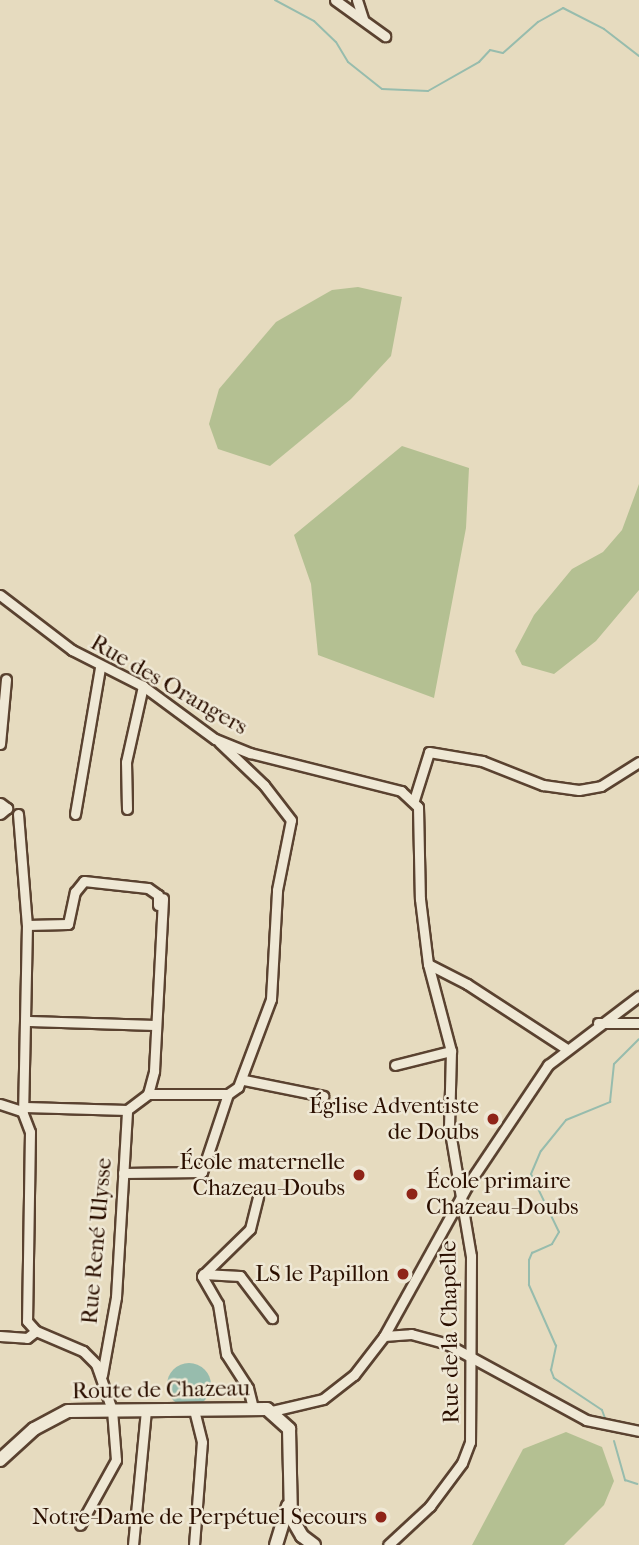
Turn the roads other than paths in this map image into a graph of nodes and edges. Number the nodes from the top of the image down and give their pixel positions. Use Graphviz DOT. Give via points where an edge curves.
graph roads {
  1 [pos="335,0"];
  2 [pos="358,0"];
  3 [pos="363,19"];
  4 [pos="386,36"];
  5 [pos="0,595"];
  6 [pos="100,667"];
  7 [pos="6,679"];
  8 [pos="143,686"];
  9 [pos="215,739"];
  10 [pos="0,741"];
  11 [pos="639,762"];
  12 [pos="414,800"];
  13 [pos="0,803"];
  14 [pos="127,809"];
  15 [pos="0,814"];
  16 [pos="18,814"];
  17 [pos="75,814"];
  18 [pos="163,898"];
  19 [pos="27,925"];
  20 [pos="155,932"];
  21 [pos="428,964"];
  22 [pos="639,996"];
  23 [pos="29,1021"];
  24 [pos="598,1023"];
  25 [pos="639,1023"];
  26 [pos="155,1025"];
  27 [pos="565,1048"];
  28 [pos="451,1051"];
  29 [pos="395,1065"];
  30 [pos="244,1080"];
  31 [pos="148,1094"];
  32 [pos="228,1094"];
  33 [pos="323,1096"];
  34 [pos="0,1104"];
  35 [pos="24,1109"];
  36 [pos="127,1110"];
  37 [pos="123,1172"];
  38 [pos="258,1196"];
  39 [pos="461,1197"];
  40 [pos="203,1274"];
  41 [pos="272,1318"];
  42 [pos="36,1331"];
  43 [pos="0,1336"];
  44 [pos="384,1336"];
  45 [pos="470,1357"];
  46 [pos="102,1375"];
  47 [pos="253,1408"];
  48 [pos="113,1410"];
  49 [pos="146,1410"];
  50 [pos="194,1410"];
  51 [pos="272,1411"];
  52 [pos="639,1431"];
  53 [pos="0,1460"];
  54 [pos="288,1506"];
  55 [pos="80,1525"];
  56 [pos="133,1545"];
  57 [pos="194,1545"];
  58 [pos="276,1545"];
  59 [pos="314,1545"];
  60 [pos="388,1545"];
  1 -- 3 [label="street"];
  2 -- 3 [label="street"];
  3 -- 4 [label="street"];
  5 -- 6 [label="street, Rue des Orangers"];
  6 -- 8 [label="street, Rue des Orangers"];
  6 -- 17 [label="street"];
  7 -- 10 [label="street"];
  8 -- 9 [label="street, Rue des Orangers"];
  8 -- 14 [label="street" via="126,762"];
  9 -- 12 [label="street, Rue des Orangers" via="260,756 401,791"];
  9 -- 30 [label="street" via="264,785 292,823 277,890 271,999"];
  11 -- 12 [label="street" via="601,786 579,790 543,785 482,761 429,752"];
  12 -- 21 [label="street, Rue de la Chapelle"];
  13 -- 15 [label="street" via="7,808"];
  16 -- 19 [label="street"];
  18 -- 26 [label="street"];
  19 -- 20 [label="street" via="68,924 77,887 91,881 152,890 158,900"];
  19 -- 23 [label="street"];
  21 -- 27 [label="street"];
  21 -- 28 [label="street, Rue de la Chapelle"];
  22 -- 24 [label="street"];
  23 -- 26 [label="street"];
  23 -- 35 [label="street"];
  24 -- 25 [label="street"];
  24 -- 27 [label="street"];
  26 -- 31 [label="street"];
  27 -- 39 [label="street" via="506,1123"];
  28 -- 29 [label="street"];
  28 -- 39 [label="street, Rue de la Chapelle" via="448,1114"];
  30 -- 32 [label="street"];
  30 -- 33 [label="street"];
  31 -- 32 [label="street"];
  31 -- 36 [label="street"];
  32 -- 37 [label="street" via="205,1170"];
  34 -- 35 [label="street"];
  35 -- 36 [label="street"];
  35 -- 42 [label="street" via="30,1132 24,1307 27,1321"];
  36 -- 37 [label="street, Rue René Ulysse"];
  37 -- 46 [label="street, Rue René Ulysse" via="116,1297"];
  38 -- 40 [label="street" via="250,1229"];
  39 -- 44 [label="street"];
  39 -- 45 [label="street, Rue de la Chapelle" via="472,1281"];
  40 -- 41 [label="street" via="240,1276"];
  40 -- 47 [label="street" via="218,1304 226,1354 248,1388"];
  42 -- 43 [label="street" via="27,1338"];
  42 -- 46 [label="street" via="83,1351"];
  44 -- 45 [label="street" via="426,1337"];
  44 -- 51 [label="street" via="354,1375 323,1399"];
  45 -- 52 [label="street" via="586,1420"];
  45 -- 60 [label="street, Rue de la Chapelle" via="470,1442 462,1463 430,1506"];
  46 -- 48 [label="street"];
  47 -- 50 [label="main road, Route de Chazeau"];
  47 -- 51 [label="main road, Route de Chazeau"];
  48 -- 49 [label="main road, Route de Chazeau"];
  48 -- 53 [label="main road, Route de Chazeau" via="60,1413"];
  48 -- 55 [label="street" via="116,1460"];
  49 -- 50 [label="main road, Route de Chazeau"];
  49 -- 56 [label="street"];
  50 -- 57 [label="street" via="202,1443"];
  51 -- 54 [label="main road, Route de Chazeau" via="290,1433"];
  54 -- 58 [label="main road"];
  54 -- 59 [label="main road, Route de Chazeau" via="297,1531"];
}
